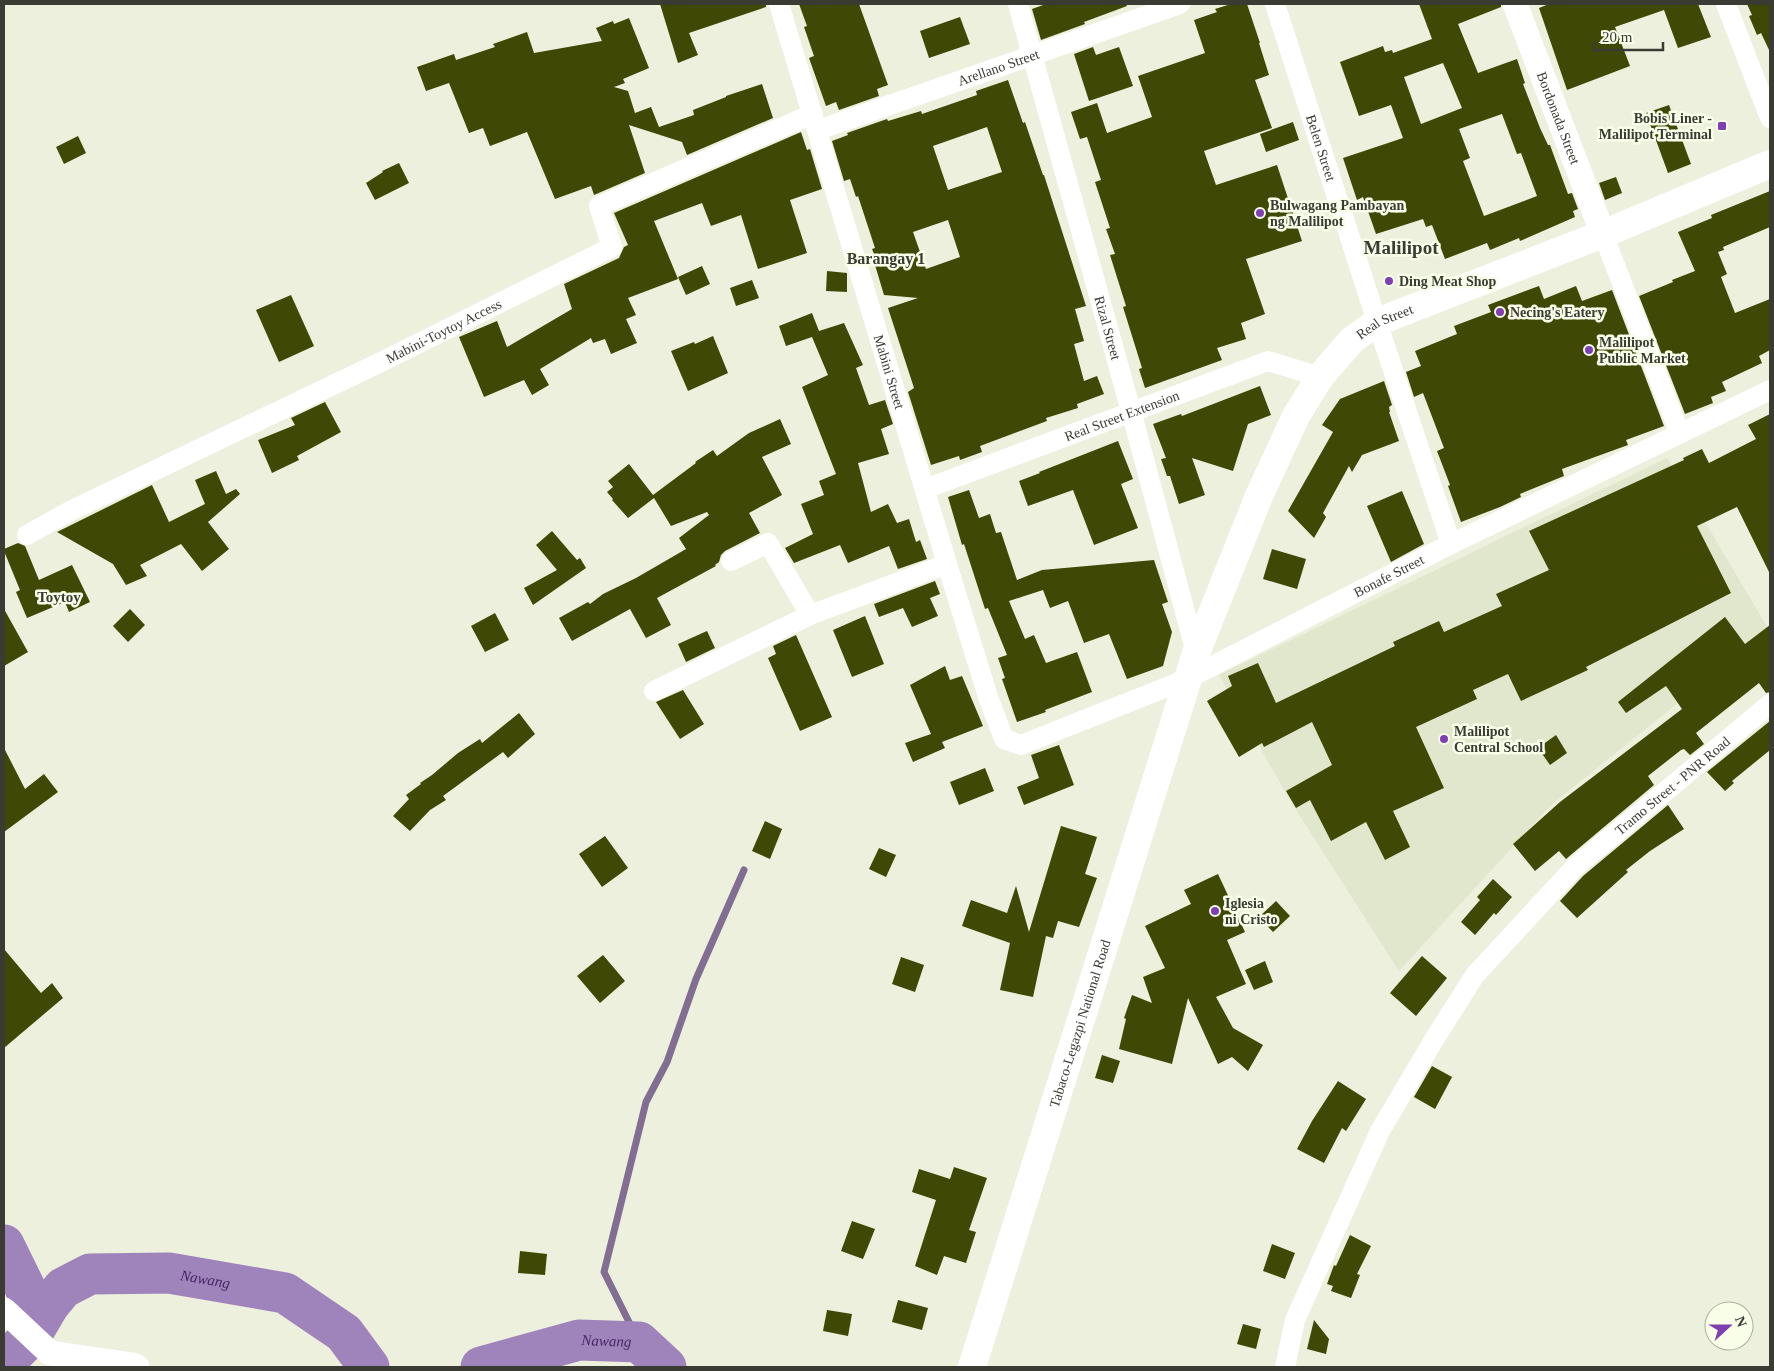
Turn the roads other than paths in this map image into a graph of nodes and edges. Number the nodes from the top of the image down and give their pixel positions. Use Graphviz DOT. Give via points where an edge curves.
graph roads {
  1 [pos="779,4"];
  2 [pos="1018,4"];
  3 [pos="1180,4"];
  4 [pos="1275,4"];
  5 [pos="1515,4"];
  6 [pos="1726,4"];
  7 [pos="1032,54"];
  8 [pos="1770,118"];
  9 [pos="815,122"];
  10 [pos="1770,164"];
  11 [pos="1603,234"];
  12 [pos="1377,322"];
  13 [pos="1320,376"];
  14 [pos="1770,390"];
  15 [pos="1131,411"];
  16 [pos="1680,434"];
  17 [pos="925,488"];
  18 [pos="27,535"];
  19 [pos="1451,544"];
  20 [pos="731,561"];
  21 [pos="947,564"];
  22 [pos="810,615"];
  23 [pos="1196,653"];
  24 [pos="1187,679"];
  25 [pos="654,691"];
  26 [pos="1770,704"];
  27 [pos="1004,739"];
  28 [pos="4,1310"];
  29 [pos="137,1367"];
  30 [pos="972,1367"];
  31 [pos="1285,1367"];
  1 -- 9 [label="street, Mabini Street"];
  2 -- 7 [label="street, Rizal Street"];
  3 -- 7 [label="street, Arellano Street"];
  4 -- 12 [label="street, Belen Street"];
  5 -- 11 [label="street, Bordonada Street"];
  6 -- 8 [label="street"];
  7 -- 9 [label="street, Arellano Street"];
  7 -- 15 [label="street, Rizal Street"];
  9 -- 17 [label="street, Mabini Street"];
  9 -- 18 [label="street, Mabini-Toytoy Access" via="599,206 612,247 72,510"];
  10 -- 11 [label="main road, Real Street"];
  11 -- 12 [label="main road, Real Street"];
  11 -- 16 [label="street"];
  12 -- 13 [label="main road, Real Street" via="1352,340"];
  12 -- 19 [label="street, Belen Street"];
  13 -- 15 [label="street, Real Street Extension" via="1268,361"];
  13 -- 23 [label="main road, Real Street" via="1296,416 1259,496"];
  14 -- 16 [label="street, Bonafe Street"];
  15 -- 17 [label="street, Real Street Extension"];
  15 -- 23 [label="street, Rizal Street"];
  16 -- 19 [label="street, Bonafe Street"];
  17 -- 21 [label="street, Mabini Street"];
  19 -- 24 [label="street, Bonafe Street"];
  20 -- 22 [label="street" via="768,543"];
  21 -- 22 [label="street"];
  21 -- 27 [label="street, Mabini Street"];
  22 -- 25 [label="street"];
  23 -- 24 [label="main road, Real Street"];
  24 -- 27 [label="street, Bonafe Street" via="1021,745"];
  24 -- 30 [label="main road, Tabaco-Legazpi National Road"];
  26 -- 31 [label="street, Tramo Street - PNR Road" via="1575,867 1475,975 1380,1131 1295,1320"];
  28 -- 29 [label="street" via="50,1353"];
}
